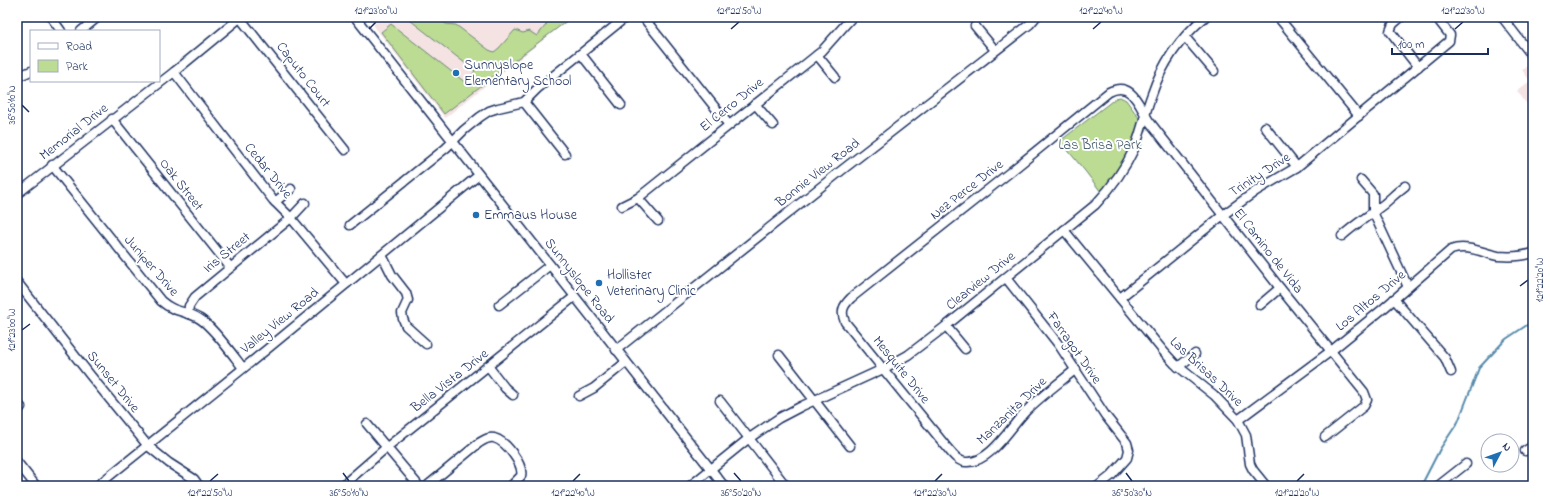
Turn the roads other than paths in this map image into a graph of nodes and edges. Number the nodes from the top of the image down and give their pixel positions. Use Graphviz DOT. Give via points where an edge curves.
graph roads {
  1 [pos="51,17"];
  2 [pos="98,17"];
  3 [pos="240,17"];
  4 [pos="355,17"];
  5 [pos="626,17"];
  6 [pos="643,17"];
  7 [pos="852,17"];
  8 [pos="1036,17"];
  9 [pos="1205,17"];
  10 [pos="1278,17"];
  11 [pos="1401,17"];
  12 [pos="1436,17"];
  13 [pos="1502,17"];
  14 [pos="975,26"];
  15 [pos="60,30"];
  16 [pos="82,30"];
  17 [pos="1185,37"];
  18 [pos="995,50"];
  19 [pos="581,54"];
  20 [pos="817,55"];
  21 [pos="1533,57"];
  22 [pos="1415,69"];
  23 [pos="30,71"];
  24 [pos="1214,71"];
  25 [pos="174,72"];
  26 [pos="17,77"];
  27 [pos="835,77"];
  28 [pos="1107,93"];
  29 [pos="524,102"];
  30 [pos="756,104"];
  31 [pos="621,105"];
  32 [pos="1146,116"];
  33 [pos="1359,116"];
  34 [pos="112,119"];
  35 [pos="729,125"];
  36 [pos="773,125"];
  37 [pos="1265,127"];
  38 [pos="451,143"];
  39 [pos="345,150"];
  40 [pos="565,154"];
  41 [pos="52,165"];
  42 [pos="1297,167"];
  43 [pos="479,175"];
  44 [pos="1361,180"];
  45 [pos="1405,186"];
  46 [pos="291,189"];
  47 [pos="17,194"];
  48 [pos="638,198"];
  49 [pos="275,202"];
  50 [pos="305,203"];
  51 [pos="622,206"];
  52 [pos="1373,212"];
  53 [pos="1223,215"];
  54 [pos="291,218"];
  55 [pos="658,221"];
  56 [pos="350,225"];
  57 [pos="1064,230"];
  58 [pos="1342,236"];
  59 [pos="1533,253"];
  60 [pos="382,255"];
  61 [pos="550,265"];
  62 [pos="230,267"];
  63 [pos="1006,278"];
  64 [pos="17,282"];
  65 [pos="346,284"];
  66 [pos="1408,287"];
  67 [pos="1280,288"];
  68 [pos="574,297"];
  69 [pos="1120,298"];
  70 [pos="1394,299"];
  71 [pos="499,305"];
  72 [pos="1260,305"];
  73 [pos="843,308"];
  74 [pos="188,314"];
  75 [pos="946,326"];
  76 [pos="426,344"];
  77 [pos="965,349"];
  78 [pos="616,350"];
  79 [pos="1331,351"];
  80 [pos="1195,354"];
  81 [pos="779,355"];
  82 [pos="626,362"];
  83 [pos="488,366"];
  84 [pos="1178,367"];
  85 [pos="243,368"];
  86 [pos="883,369"];
  87 [pos="1076,370"];
  88 [pos="1451,372"];
  89 [pos="513,395"];
  90 [pos="579,396"];
  91 [pos="814,400"];
  92 [pos="720,401"];
  93 [pos="1238,420"];
  94 [pos="367,424"];
  95 [pos="1325,437"];
  96 [pos="748,439"];
  97 [pos="945,445"];
  98 [pos="148,446"];
  99 [pos="850,446"];
  100 [pos="1533,446"];
  101 [pos="387,447"];
  102 [pos="1525,451"];
  103 [pos="17,462"];
  104 [pos="1466,464"];
  105 [pos="710,469"];
  106 [pos="36,486"];
  107 [pos="96,486"];
  108 [pos="200,486"];
  109 [pos="342,486"];
  110 [pos="419,486"];
  111 [pos="427,486"];
  112 [pos="511,486"];
  113 [pos="690,486"];
  114 [pos="724,486"];
  115 [pos="786,486"];
  116 [pos="1098,486"];
  117 [pos="1266,486"];
  118 [pos="1438,486"];
  1 -- 15 [label="street"];
  2 -- 16 [label="street"];
  3 -- 25 [label="street, Memorial Drive"];
  3 -- 39 [label="street, Caputo Court"];
  4 -- 38 [label="street, Sunnyslope Road"];
  5 -- 19 [label="street"];
  6 -- 35 [label="street"];
  7 -- 20 [label="street, El Cerro Drive"];
  8 -- 18 [label="street, Bonnie View Road"];
  9 -- 17 [label="street, Clearview Drive"];
  10 -- 33 [label="street"];
  11 -- 22 [label="street" via="1390,31"];
  12 -- 22 [label="street, Trinity Drive" via="1450,34 1449,42"];
  13 -- 21 [label="street"];
  14 -- 18 [label="street"];
  17 -- 24 [label="street"];
  17 -- 32 [label="street, Clearview Drive" via="1174,50 1157,81"];
  18 -- 78 [label="street, Bonnie View Road"];
  19 -- 29 [label="street"];
  19 -- 31 [label="street"];
  20 -- 27 [label="street"];
  20 -- 30 [label="street, El Cerro Drive"];
  22 -- 33 [label="street, Trinity Drive"];
  23 -- 26 [label="street"];
  25 -- 34 [label="street, Memorial Drive"];
  25 -- 49 [label="street, Cedar Drive"];
  28 -- 32 [label="street, El Camino de Vida" via="1114,89 1126,90 1133,95"];
  28 -- 73 [label="street, Nez Perce Drive" via="852,298"];
  29 -- 38 [label="street" via="489,111"];
  29 -- 40 [label="street"];
  30 -- 35 [label="street, El Cerro Drive"];
  30 -- 36 [label="street"];
  32 -- 53 [label="street, El Camino de Vida"];
  32 -- 57 [label="street, Clearview Drive" via="1122,172 1095,205"];
  33 -- 42 [label="street, Trinity Drive"];
  34 -- 41 [label="street, Memorial Drive"];
  34 -- 62 [label="street, Oak Street"];
  35 -- 48 [label="street, El Cerro Drive"];
  37 -- 42 [label="street"];
  38 -- 43 [label="street, Sunnyslope Road"];
  38 -- 56 [label="street"];
  41 -- 47 [label="street, Memorial Drive"];
  41 -- 74 [label="street, Juniper Drive" via="161,301 174,310"];
  42 -- 53 [label="street, Trinity Drive" via="1256,191"];
  43 -- 60 [label="street, Valley View Road"];
  43 -- 61 [label="street, Sunnyslope Road"];
  44 -- 52 [label="street" via="1373,194"];
  45 -- 52 [label="street"];
  46 -- 49 [label="street"];
  48 -- 51 [label="street, El Cerro Drive"];
  48 -- 55 [label="street"];
  49 -- 54 [label="street, Cedar Drive"];
  50 -- 54 [label="street, Iris Street"];
  52 -- 58 [label="street"];
  52 -- 66 [label="street"];
  53 -- 67 [label="street, El Camino de Vida"];
  53 -- 69 [label="street, Trinity Drive"];
  54 -- 62 [label="street, Iris Street"];
  54 -- 65 [label="street, Cedar Drive"];
  57 -- 63 [label="street, Clearview Drive"];
  57 -- 69 [label="street, Las Brisas Drive"];
  59 -- 66 [label="street, Los Altos Drive" via="1510,257 1464,248 1454,249"];
  60 -- 65 [label="street, Valley View Road"];
  60 -- 76 [label="street" via="392,275 406,293 408,300 402,314 406,326"];
  61 -- 68 [label="street, Sunnyslope Road"];
  61 -- 71 [label="street"];
  62 -- 74 [label="street, Iris Street" via="195,297 189,306"];
  63 -- 75 [label="street, Clearview Drive"];
  63 -- 87 [label="street, Farragot Drive"];
  64 -- 98 [label="street, Sunset Drive"];
  65 -- 85 [label="street, Valley View Road"];
  66 -- 70 [label="street, Los Altos Drive"];
  67 -- 72 [label="street"];
  67 -- 79 [label="street, El Camino de Vida"];
  68 -- 78 [label="street, Sunnyslope Road"];
  68 -- 83 [label="street, Bella Vista Drive"];
  69 -- 84 [label="street, Las Brisas Drive"];
  70 -- 79 [label="street, Los Altos Drive"];
  70 -- 88 [label="street" via="1445,358"];
  73 -- 86 [label="street, Mesquite Drive" via="842,316 845,322"];
  74 -- 85 [label="street, Juniper Drive" via="207,324"];
  75 -- 77 [label="street"];
  75 -- 86 [label="street, Clearview Drive" via="908,355"];
  78 -- 82 [label="street, Sunnyslope Road"];
  79 -- 93 [label="street, Los Altos Drive"];
  79 -- 95 [label="street, El Camino de Vida" via="1364,392 1367,400 1362,409"];
  80 -- 84 [label="street"];
  81 -- 91 [label="street"];
  82 -- 90 [label="street" via="594,388"];
  82 -- 105 [label="street, Sunnyslope Road"];
  83 -- 89 [label="street"];
  83 -- 101 [label="street, Bella Vista Drive"];
  84 -- 93 [label="street, Las Brisas Drive" via="1214,395"];
  85 -- 98 [label="street, Valley View Road"];
  86 -- 91 [label="street, Clearview Drive"];
  86 -- 97 [label="street, Mesquite Drive"];
  87 -- 97 [label="street, Manzanita Drive" via="1027,410 985,455 971,462 963,462"];
  87 -- 116 [label="street, Farragot Drive" via="1129,448 1128,455 1111,476"];
  91 -- 96 [label="street, Clearview Drive" via="779,418"];
  91 -- 99 [label="street"];
  92 -- 96 [label="street"];
  93 -- 117 [label="street, Las Brisas Drive" via="1246,435 1250,464"];
  94 -- 101 [label="street"];
  96 -- 105 [label="street, Clearview Drive"];
  96 -- 115 [label="street"];
  98 -- 107 [label="street, Valley View Road"];
  98 -- 108 [label="street, Sunset Drive"];
  100 -- 102 [label="street"];
  101 -- 109 [label="street, Bella Vista Drive"];
  101 -- 110 [label="street"];
  103 -- 106 [label="street"];
  104 -- 118 [label="street"];
  105 -- 113 [label="street, Clearview Drive"];
  105 -- 114 [label="street, Sunnyslope Road"];
  111 -- 112 [label="street" via="479,443 493,438 510,450 521,467 521,476"];
}
